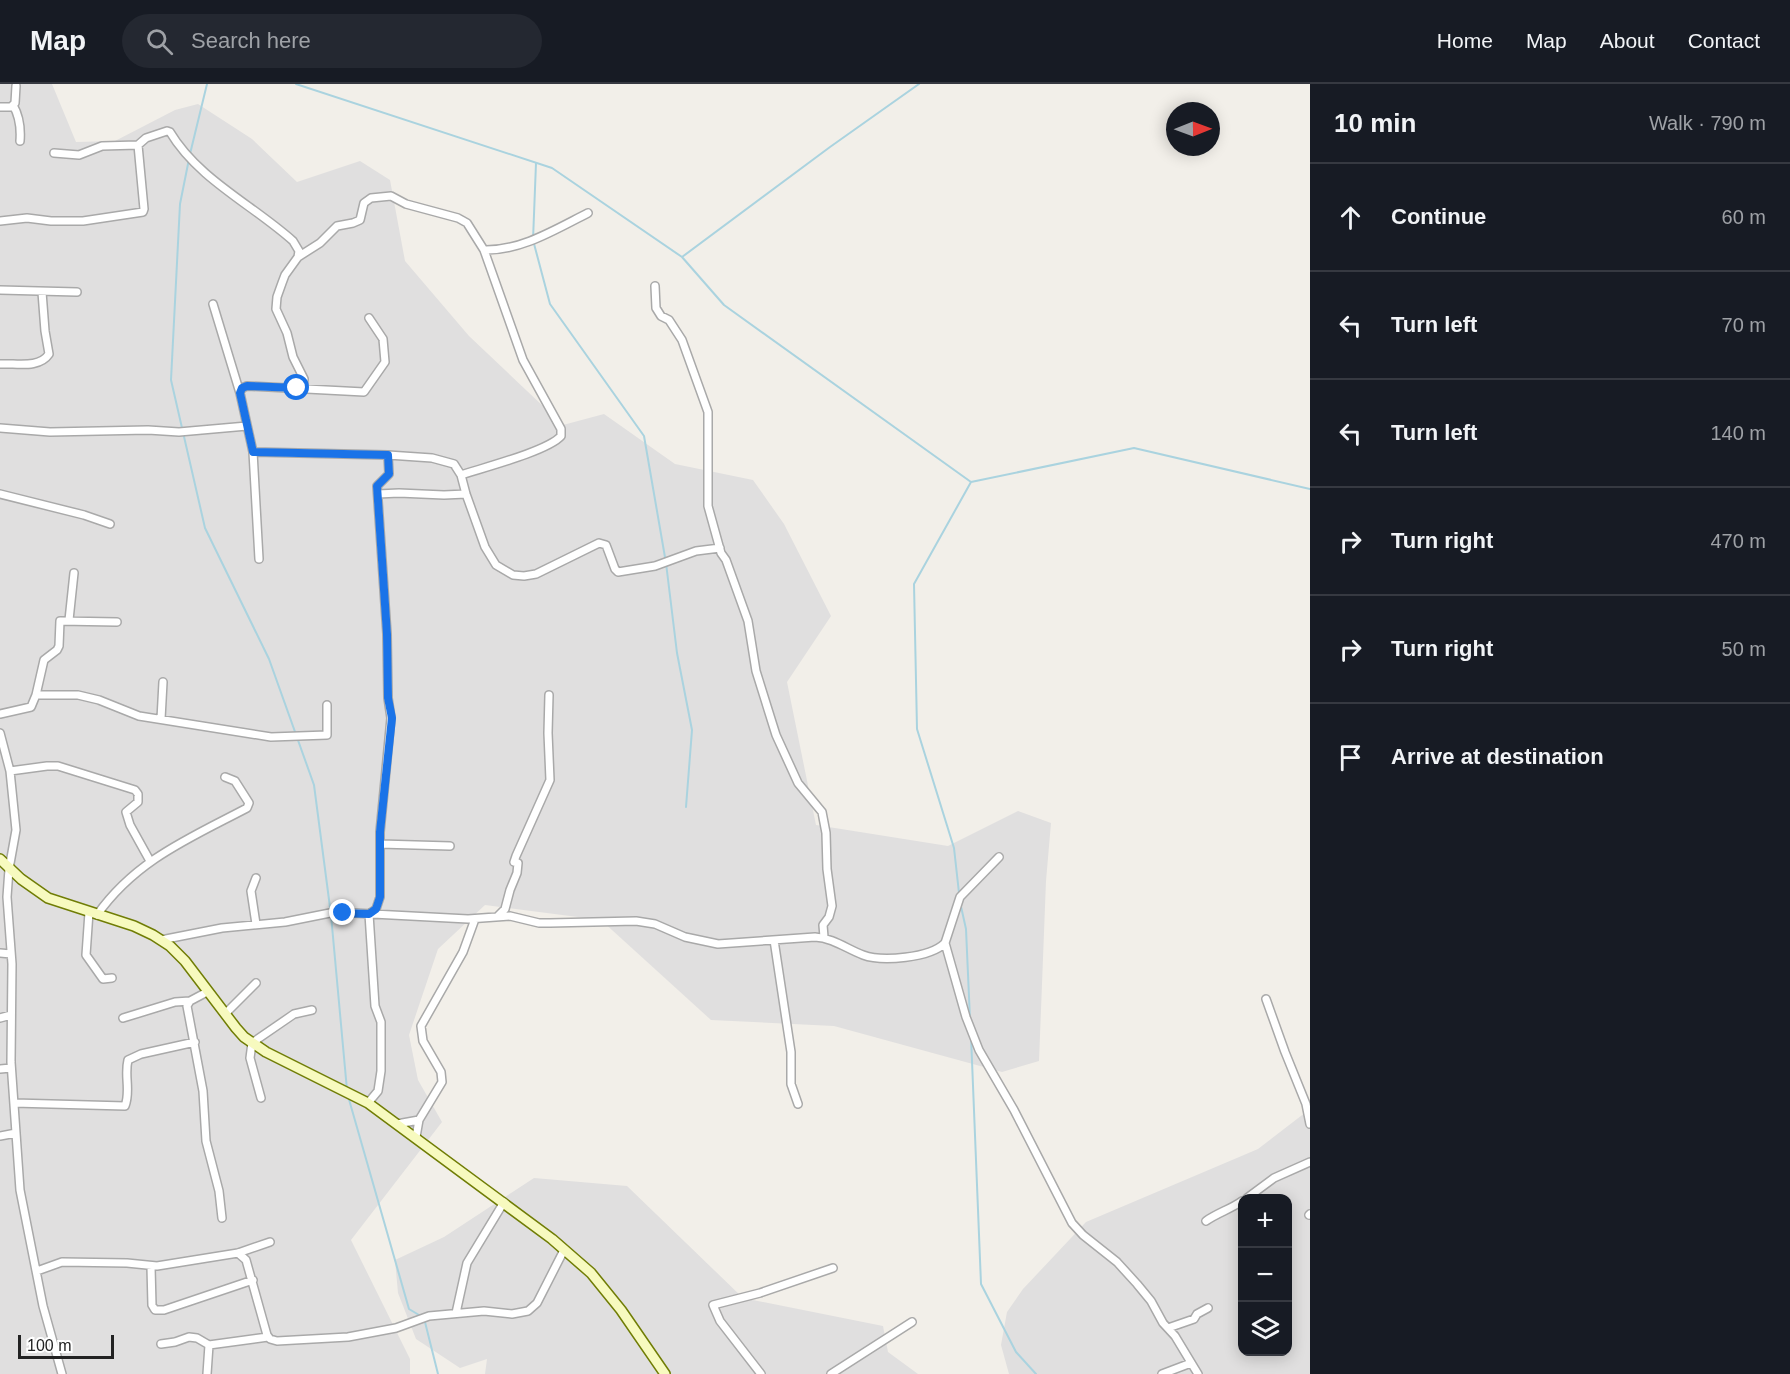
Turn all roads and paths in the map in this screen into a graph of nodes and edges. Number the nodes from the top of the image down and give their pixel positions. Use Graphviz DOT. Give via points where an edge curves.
graph roads {
  1 [pos="16,86"];
  2 [pos="13,105"];
  3 [pos="0,107"];
  4 [pos="20,141"];
  5 [pos="138,145"];
  6 [pos="54,153"];
  7 [pos="588,213"];
  8 [pos="0,221"];
  9 [pos="484,250"];
  10 [pos="298,257"];
  11 [pos="655,286"];
  12 [pos="0,290"];
  13 [pos="42,292"];
  14 [pos="77,292"];
  15 [pos="213,304"];
  16 [pos="369,318"];
  17 [pos="0,364"];
  18 [pos="303,388"];
  19 [pos="240,393"];
  20 [pos="247,426"];
  21 [pos="0,428"];
  22 [pos="253,452"];
  23 [pos="388,455"];
  24 [pos="461,475"];
  25 [pos="0,494"];
  26 [pos="378,494"];
  27 [pos="466,494"];
  28 [pos="110,524"];
  29 [pos="720,548"];
  30 [pos="259,559"];
  31 [pos="74,573"];
  32 [pos="69,620"];
  33 [pos="117,622"];
  34 [pos="163,682"];
  35 [pos="36,695"];
  36 [pos="549,695"];
  37 [pos="327,705"];
  38 [pos="0,714"];
  39 [pos="160,719"];
  40 [pos="0,733"];
  41 [pos="10,771"];
  42 [pos="225,777"];
  43 [pos="380,844"];
  44 [pos="450,846"];
  45 [pos="999,857"];
  46 [pos="0,860"];
  47 [pos="150,861"];
  48 [pos="9,869"];
  49 [pos="256,878"];
  50 [pos="93,913"];
  51 [pos="369,914"];
  52 [pos="498,916"];
  53 [pos="475,919"];
  54 [pos="256,924"];
  55 [pos="824,938"];
  56 [pos="774,939"];
  57 [pos="161,940"];
  58 [pos="945,944"];
  59 [pos="0,954"];
  60 [pos="11,954"];
  61 [pos="112,978"];
  62 [pos="256,983"];
  63 [pos="207,992"];
  64 [pos="1266,999"];
  65 [pos="190,1001"];
  66 [pos="312,1010"];
  67 [pos="225,1014"];
  68 [pos="11,1015"];
  69 [pos="0,1018"];
  70 [pos="123,1018"];
  71 [pos="195,1042"];
  72 [pos="252,1044"];
  73 [pos="11,1068"];
  74 [pos="0,1069"];
  75 [pos="261,1098"];
  76 [pos="14,1103"];
  77 [pos="368,1103"];
  78 [pos="798,1104"];
  79 [pos="419,1120"];
  80 [pos="397,1124"];
  81 [pos="1310,1124"];
  82 [pos="16,1133"];
  83 [pos="0,1136"];
  84 [pos="416,1137"];
  85 [pos="1310,1162"];
  86 [pos="1252,1194"];
  87 [pos="504,1202"];
  88 [pos="1238,1204"];
  89 [pos="222,1218"];
  90 [pos="1206,1221"];
  91 [pos="270,1242"];
  92 [pos="564,1250"];
  93 [pos="238,1253"];
  94 [pos="151,1267"];
  95 [pos="833,1268"];
  96 [pos="37,1271"];
  97 [pos="253,1280"];
  98 [pos="1208,1308"];
  99 [pos="456,1313"];
  100 [pos="912,1322"];
  101 [pos="1168,1328"];
  102 [pos="268,1337"];
  103 [pos="161,1344"];
  104 [pos="209,1345"];
  105 [pos="1191,1363"];
  106 [pos="62,1374"];
  107 [pos="207,1374"];
  108 [pos="665,1374"];
  109 [pos="761,1374"];
  110 [pos="831,1374"];
  111 [pos="1162,1374"];
  112 [pos="1198,1374"];
  1 -- 2 [label="street"];
  2 -- 3 [label="street"];
  2 -- 4 [label="street" via="21,126"];
  5 -- 6 [label="street" via="102,146 79,155"];
  5 -- 8 [label="street" via="143,212 83,221"];
  5 -- 10 [label="street" via="146,138 170,132 208,174 293,241"];
  7 -- 9 [label="street" via="533,240"];
  9 -- 10 [label="street" via="467,223 458,218 380,196 364,203 360,219 337,226"];
  9 -- 24 [label="street" via="523,360 561,429 561,436"];
  10 -- 18 [label="street" via="285,275 276,309 304,380"];
  11 -- 29 [label="street" via="656,308 682,340 708,412 708,506"];
  12 -- 13 [label="street"];
  13 -- 14 [label="street"];
  13 -- 17 [label="street" via="48,357 35,363"];
  15 -- 19 [label="street"];
  16 -- 18 [label="street" via="383,339 385,362 367,389 364,392"];
  18 -- 19 [label="street" via="247,386"];
  19 -- 20 [label="street"];
  20 -- 21 [label="street" via="179,432"];
  20 -- 22 [label="street"];
  22 -- 23 [label="street"];
  22 -- 30 [label="street"];
  23 -- 24 [label="street" via="443,460 454,464"];
  23 -- 26 [label="street" via="389,474 378,483"];
  24 -- 27 [label="street"];
  25 -- 28 [label="street"];
  26 -- 27 [label="street"];
  26 -- 43 [label="street" via="392,718"];
  27 -- 29 [label="street" via="490,556 496,565 513,575 536,574 599,543 606,545 618,572"];
  29 -- 55 [label="street" via="748,621 756,671 776,735 798,783 822,812 832,906 823,925"];
  31 -- 32 [label="street"];
  32 -- 33 [label="street"];
  32 -- 35 [label="street" via="60,621 59,646 44,660"];
  34 -- 39 [label="street"];
  35 -- 38 [label="street" via="31,707"];
  35 -- 39 [label="street" via="78,695"];
  36 -- 52 [label="street" via="550,780 516,856 517,873 505,909"];
  37 -- 39 [label="street" via="327,735 305,737 271,737"];
  40 -- 41 [label="street"];
  41 -- 47 [label="street" via="58,766 135,790 138,802 126,812"];
  41 -- 48 [label="street" via="16,830"];
  42 -- 47 [label="street" via="235,781 249,803 247,808"];
  43 -- 44 [label="street"];
  43 -- 51 [label="street" via="380,897 376,909"];
  45 -- 58 [label="street" via="960,897"];
  46 -- 48 [label="main road"];
  47 -- 50 [label="street"];
  48 -- 50 [label="main road" via="48,898"];
  48 -- 60 [label="street"];
  49 -- 54 [label="street" via="251,891"];
  50 -- 57 [label="main road" via="134,926"];
  50 -- 61 [label="street" via="86,955 103,979"];
  51 -- 53 [label="street"];
  51 -- 54 [label="street" via="335,912"];
  51 -- 77 [label="street" via="375,1006 381,1022 381,1071 378,1091"];
  52 -- 53 [label="street"];
  52 -- 56 [label="street" via="563,924 636,921 718,944"];
  53 -- 79 [label="street" via="463,952 421,1026 423,1041 441,1072 442,1082"];
  54 -- 57 [label="street"];
  55 -- 56 [label="street"];
  55 -- 58 [label="street" via="875,958 921,956"];
  56 -- 78 [label="street" via="791,1052 791,1084"];
  57 -- 63 [label="main road" via="185,961"];
  58 -- 101 [label="street" via="979,1050 1072,1223 1117,1262 1151,1301"];
  59 -- 60 [label="street"];
  60 -- 68 [label="street"];
  62 -- 67 [label="street"];
  63 -- 65 [label="street"];
  63 -- 67 [label="main road"];
  64 -- 81 [label="street"];
  65 -- 70 [label="street"];
  65 -- 71 [label="street" via="187,1006"];
  66 -- 72 [label="street" via="294,1014"];
  67 -- 72 [label="main road"];
  68 -- 69 [label="street"];
  68 -- 73 [label="street"];
  71 -- 76 [label="street" via="128,1060 125,1106"];
  71 -- 89 [label="street" via="207,1141"];
  72 -- 75 [label="street" via="250,1058"];
  72 -- 77 [label="main road"];
  73 -- 74 [label="street"];
  73 -- 76 [label="street"];
  76 -- 82 [label="street"];
  77 -- 80 [label="main road"];
  79 -- 80 [label="street"];
  79 -- 84 [label="street"];
  80 -- 84 [label="main road"];
  82 -- 83 [label="street"];
  82 -- 96 [label="street" via="21,1204"];
  84 -- 87 [label="main road"];
  85 -- 86 [label="street" via="1274,1178"];
  87 -- 92 [label="main road"];
  87 -- 99 [label="street" via="467,1263"];
  88 -- 90 [label="street"];
  91 -- 93 [label="street"];
  92 -- 99 [label="street" via="537,1303 528,1311"];
  92 -- 108 [label="main road" via="591,1273"];
  93 -- 94 [label="street"];
  93 -- 97 [label="street" via="246,1260"];
  94 -- 96 [label="street" via="62,1262"];
  94 -- 97 [label="street" via="154,1310"];
  95 -- 109 [label="street" via="713,1305 725,1329"];
  96 -- 106 [label="street"];
  97 -- 102 [label="street"];
  98 -- 101 [label="street" via="1194,1319"];
  99 -- 102 [label="street" via="348,1337 277,1341"];
  100 -- 110 [label="street"];
  101 -- 105 [label="street"];
  102 -- 104 [label="street"];
  103 -- 104 [label="street" via="189,1337"];
  104 -- 107 [label="street"];
  105 -- 111 [label="street"];
  105 -- 112 [label="street"];
}
